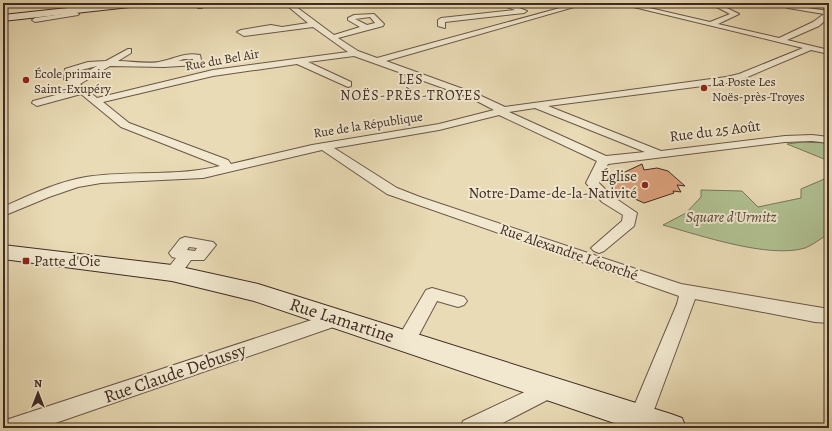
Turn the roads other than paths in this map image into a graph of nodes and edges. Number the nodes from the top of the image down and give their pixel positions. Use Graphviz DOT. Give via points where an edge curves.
graph roads {
  1 [pos="139,3"];
  2 [pos="176,3"];
  3 [pos="287,3"];
  4 [pos="499,3"];
  5 [pos="585,3"];
  6 [pos="620,3"];
  7 [pos="712,3"];
  8 [pos="168,4"];
  9 [pos="788,6"];
  10 [pos="524,11"];
  11 [pos="76,14"];
  12 [pos="829,14"];
  13 [pos="54,15"];
  14 [pos="539,15"];
  15 [pos="3,18"];
  16 [pos="64,19"];
  17 [pos="35,20"];
  18 [pos="315,24"];
  19 [pos="711,24"];
  20 [pos="442,26"];
  21 [pos="364,27"];
  22 [pos="282,29"];
  23 [pos="336,39"];
  24 [pos="778,41"];
  25 [pos="810,48"];
  26 [pos="128,51"];
  27 [pos="355,52"];
  28 [pos="829,52"];
  29 [pos="344,54"];
  30 [pos="295,60"];
  31 [pos="377,61"];
  32 [pos="110,63"];
  33 [pos="164,64"];
  34 [pos="348,84"];
  35 [pos="77,87"];
  36 [pos="95,101"];
  37 [pos="37,103"];
  38 [pos="535,104"];
  39 [pos="501,110"];
  40 [pos="829,140"];
  41 [pos="324,146"];
  42 [pos="658,154"];
  43 [pos="612,163"];
  44 [pos="228,168"];
  45 [pos="3,212"];
  46 [pos="599,248"];
  47 [pos="3,252"];
  48 [pos="187,255"];
  49 [pos="172,273"];
  50 [pos="688,292"];
  51 [pos="458,301"];
  52 [pos="829,316"];
  53 [pos="338,318"];
  54 [pos="406,341"];
  55 [pos="550,390"];
  56 [pos="640,418"];
  57 [pos="12,428"];
  58 [pos="471,428"];
  59 [pos="671,428"];
  1 -- 13 [label="street"];
  2 -- 8 [label="street"];
  3 -- 18 [label="street"];
  4 -- 10 [label="street"];
  5 -- 14 [label="street"];
  6 -- 19 [label="street"];
  7 -- 19 [label="street" via="736,14"];
  9 -- 12 [label="street"];
  10 -- 14 [label="street"];
  10 -- 20 [label="street" via="441,20"];
  11 -- 13 [label="street"];
  12 -- 24 [label="street" via="816,24"];
  13 -- 15 [label="street"];
  13 -- 16 [label="street"];
  13 -- 17 [label="street"];
  14 -- 31 [label="street"];
  18 -- 22 [label="street"];
  18 -- 23 [label="street"];
  19 -- 24 [label="street"];
  21 -- 23 [label="street"];
  23 -- 27 [label="street"];
  23 -- 29 [label="street"];
  24 -- 25 [label="street"];
  25 -- 28 [label="street"];
  25 -- 38 [label="street, Rue de la République" via="726,80"];
  26 -- 32 [label="street"];
  27 -- 29 [label="street, Rue du Bel Air"];
  27 -- 31 [label="street"];
  29 -- 30 [label="street, Rue du Bel Air"];
  30 -- 34 [label="street"];
  30 -- 36 [label="street, Rue du Bel Air" via="213,73"];
  31 -- 39 [label="street" via="474,96"];
  32 -- 33 [label="street"];
  32 -- 35 [label="street"];
  32 -- 35 [label="street" via="95,62 68,71 69,80"];
  35 -- 36 [label="street"];
  35 -- 37 [label="street"];
  36 -- 44 [label="street" via="125,125 224,163"];
  38 -- 39 [label="street, Rue de la République"];
  38 -- 42 [label="street"];
  39 -- 41 [label="street, Rue de la République" via="439,127"];
  39 -- 43 [label="street"];
  40 -- 42 [label="street, Rue du 25 Août" via="785,138"];
  41 -- 44 [label="street, Rue de la République"];
  41 -- 50 [label="street, Rue Alexandre Lécorché" via="392,191 414,200"];
  42 -- 43 [label="street, Rue du 25 Août"];
  43 -- 46 [label="street" via="595,176 592,183 607,199 630,213 629,224"];
  44 -- 45 [label="street, Rue de la République" via="185,177 87,181 50,191"];
  47 -- 49 [label="street, Rue Lamartine"];
  48 -- 49 [label="street"];
  49 -- 53 [label="street, Rue Lamartine" via="258,293"];
  50 -- 52 [label="street, Rue Alexandre Lécorché"];
  50 -- 56 [label="street" via="686,304"];
  51 -- 54 [label="street" via="432,294"];
  53 -- 54 [label="street, Rue Lamartine"];
  53 -- 57 [label="street, Rue Claude Debussy"];
  54 -- 55 [label="street, Rue Lamartine"];
  55 -- 56 [label="street, Rue Lamartine"];
  55 -- 58 [label="street"];
  56 -- 59 [label="street, Rue Lamartine"];
}
